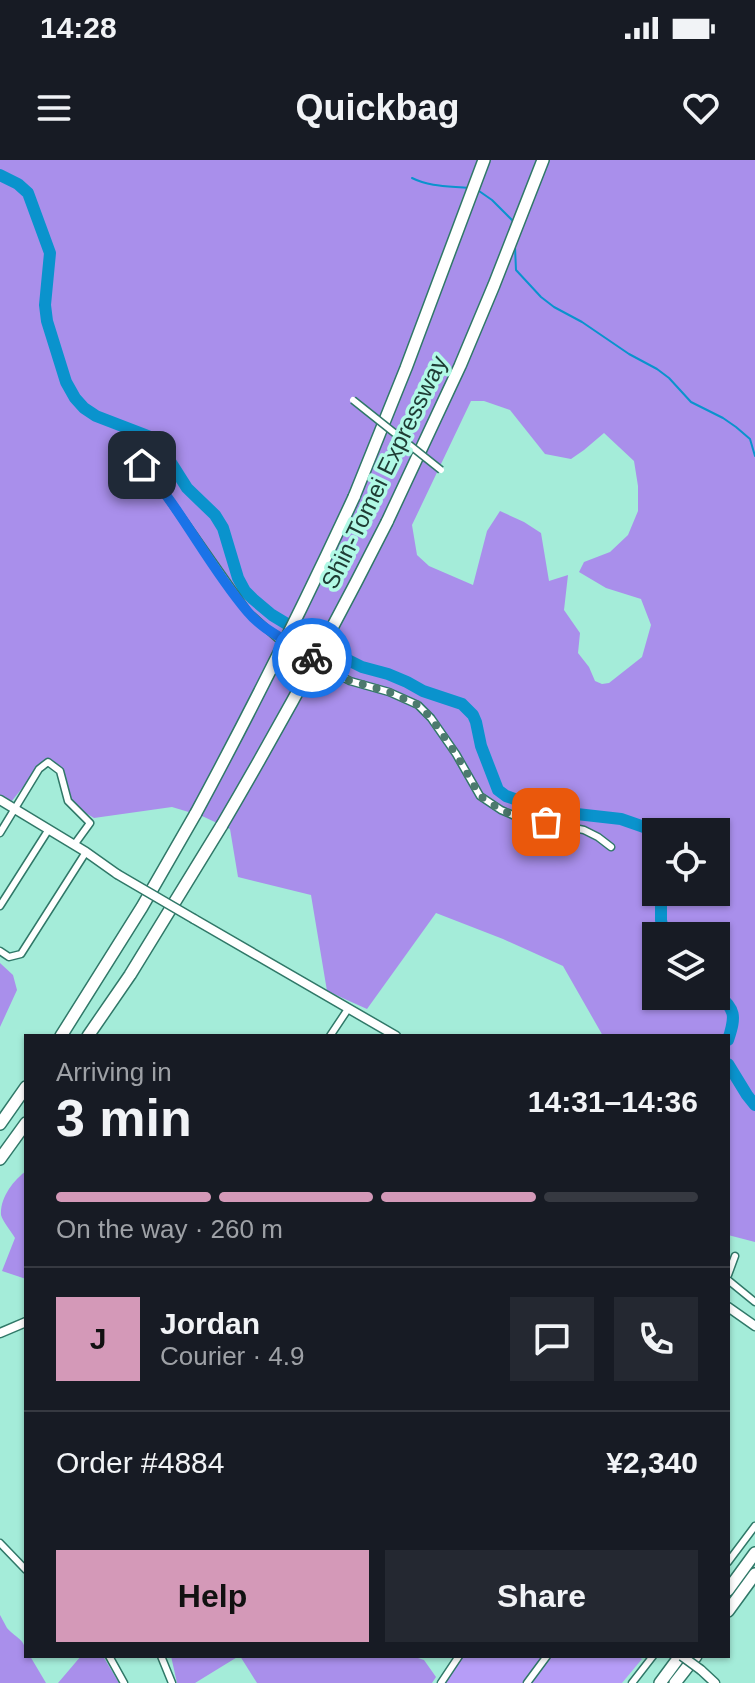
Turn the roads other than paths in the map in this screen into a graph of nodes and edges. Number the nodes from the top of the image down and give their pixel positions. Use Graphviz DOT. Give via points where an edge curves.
graph roads {
  1 [pos="484,160"];
  2 [pos="543,160"];
  3 [pos="353,400"];
  4 [pos="142,465"];
  5 [pos="441,470"];
  6 [pos="0,800"];
  7 [pos="15,810"];
  8 [pos="49,829"];
  9 [pos="0,833"];
  10 [pos="74,845"];
  11 [pos="611,847"];
  12 [pos="86,852"];
  13 [pos="0,906"];
  14 [pos="0,951"];
  15 [pos="348,1009"];
  16 [pos="62,1034"];
  17 [pos="89,1034"];
  18 [pos="331,1034"];
  19 [pos="392,1034"];
  20 [pos="24,1090"];
  21 [pos="0,1124"];
  22 [pos="24,1126"];
  23 [pos="0,1159"];
  24 [pos="735,1256"];
  25 [pos="730,1272"];
  26 [pos="730,1280"];
  27 [pos="755,1302"];
  28 [pos="730,1308"];
  29 [pos="24,1323"];
  30 [pos="755,1326"];
  31 [pos="0,1333"];
  32 [pos="755,1526"];
  33 [pos="0,1543"];
  34 [pos="755,1553"];
  35 [pos="730,1559"];
  36 [pos="24,1567"];
  37 [pos="755,1574"];
  38 [pos="730,1587"];
  39 [pos="730,1608"];
  40 [pos="110,1658"];
  41 [pos="162,1658"];
  42 [pos="458,1658"];
  43 [pos="546,1658"];
  44 [pos="651,1658"];
  45 [pos="679,1658"];
  46 [pos="684,1658"];
  47 [pos="694,1658"];
  48 [pos="124,1683"];
  49 [pos="172,1683"];
  50 [pos="441,1683"];
  51 [pos="527,1683"];
  52 [pos="632,1683"];
  53 [pos="660,1683"];
  54 [pos="675,1683"];
  55 [pos="715,1683"];
  1 -- 16 [label="highway, Shin-Tomei Expressway, bridge" via="354,497 305,604 196,813"];
  2 -- 17 [label="highway, Shin-Tomei Expressway, bridge" via="460,366 336,623 222,825"];
  3 -- 5 [label="street, bridge"];
  4 -- 11 [label="street" via="248,612 266,629 345,679 418,705 480,796 501,810 584,830"];
  6 -- 7 [label="street"];
  7 -- 8 [label="street"];
  7 -- 9 [label="street"];
  7 -- 10 [label="street" via="48,762 60,771 68,801 90,823"];
  8 -- 10 [label="street"];
  8 -- 13 [label="street"];
  10 -- 12 [label="street"];
  12 -- 14 [label="street" via="21,954 9,957"];
  12 -- 15 [label="street, bridge"];
  15 -- 18 [label="street"];
  15 -- 19 [label="street"];
  20 -- 21 [label="highway"];
  22 -- 23 [label="highway"];
  24 -- 25 [label="street"];
  26 -- 27 [label="street"];
  28 -- 30 [label="street"];
  29 -- 31 [label="street"];
  32 -- 35 [label="street"];
  33 -- 36 [label="street"];
  34 -- 38 [label="highway"];
  37 -- 39 [label="highway"];
  40 -- 48 [label="street"];
  41 -- 49 [label="street"];
  42 -- 50 [label="street"];
  43 -- 51 [label="street"];
  44 -- 52 [label="street"];
  45 -- 53 [label="highway"];
  46 -- 55 [label="street, bridge"];
  47 -- 54 [label="highway"];
}
